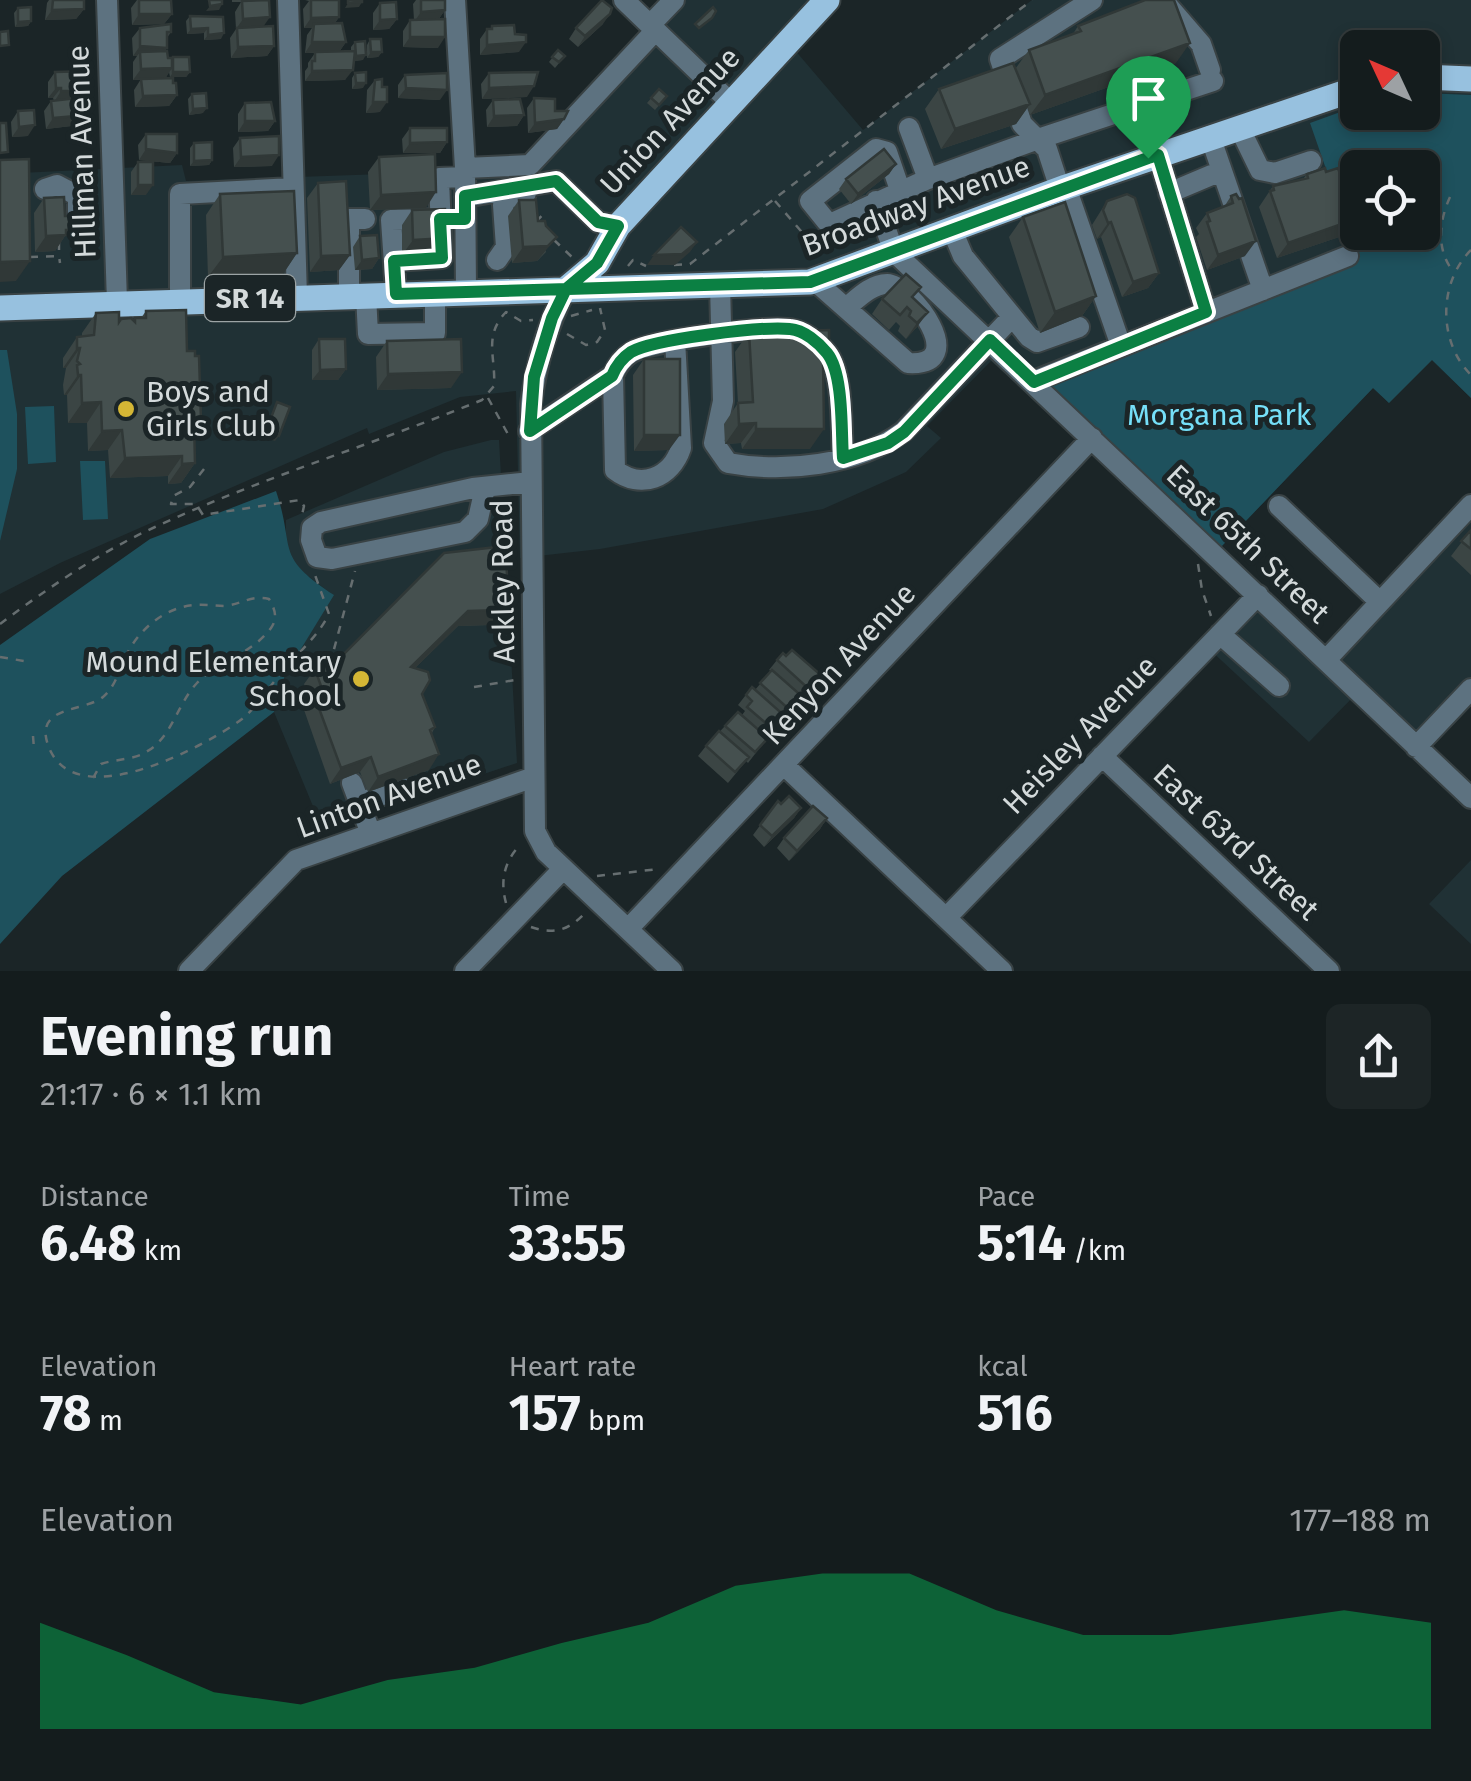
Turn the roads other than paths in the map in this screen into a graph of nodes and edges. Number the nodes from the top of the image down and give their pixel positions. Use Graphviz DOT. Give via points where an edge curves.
graph roads {
  1 [pos="107,0"];
  2 [pos="288,0"];
  3 [pos="455,0"];
  4 [pos="624,0"];
  5 [pos="674,0"];
  6 [pos="827,0"];
  7 [pos="1092,0"];
  8 [pos="1163,0"];
  9 [pos="653,28"];
  10 [pos="1440,78"];
  11 [pos="1471,79"];
  12 [pos="1340,94"];
  13 [pos="731,103"];
  14 [pos="1239,127"];
  15 [pos="910,128"];
  16 [pos="1210,136"];
  17 [pos="1038,139"];
  18 [pos="1158,155"];
  19 [pos="1311,161"];
  20 [pos="1221,171"];
  21 [pos="928,180"];
  22 [pos="464,181"];
  23 [pos="46,188"];
  24 [pos="293,188"];
  25 [pos="1063,188"];
  26 [pos="900,190"];
  27 [pos="490,193"];
  28 [pos="1168,193"];
  29 [pos="573,198"];
  30 [pos="876,201"];
  31 [pos="78,214"];
  32 [pos="365,219"];
  33 [pos="465,219"];
  34 [pos="618,226"];
  35 [pos="952,230"];
  36 [pos="439,233"];
  37 [pos="396,247"];
  38 [pos="894,252"];
  39 [pos="1348,256"];
  40 [pos="497,260"];
  41 [pos="815,280"];
  42 [pos="720,284"];
  43 [pos="566,289"];
  44 [pos="500,290"];
  45 [pos="1263,290"];
  46 [pos="466,291"];
  47 [pos="435,292"];
  48 [pos="396,294"];
  49 [pos="357,295"];
  50 [pos="297,297"];
  51 [pos="180,300"];
  52 [pos="118,302"];
  53 [pos="0,308"];
  54 [pos="846,308"];
  55 [pos="1206,312"];
  56 [pos="1012,317"];
  57 [pos="1079,327"];
  58 [pos="722,334"];
  59 [pos="675,340"];
  60 [pos="990,340"];
  61 [pos="1121,346"];
  62 [pos="934,351"];
  63 [pos="958,374"];
  64 [pos="612,376"];
  65 [pos="1034,382"];
  66 [pos="519,434"];
  67 [pos="1092,438"];
  68 [pos="843,458"];
  69 [pos="531,482"];
  70 [pos="485,488"];
  71 [pos="1471,504"];
  72 [pos="1279,506"];
  73 [pos="1258,594"];
  74 [pos="1380,602"];
  75 [pos="1216,625"];
  76 [pos="1326,660"];
  77 [pos="1279,686"];
  78 [pos="1471,689"];
  79 [pos="1416,747"];
  80 [pos="1102,756"];
  81 [pos="784,766"];
  82 [pos="534,777"];
  83 [pos="402,788"];
  84 [pos="1471,798"];
  85 [pos="371,834"];
  86 [pos="563,868"];
  87 [pos="946,918"];
  88 [pos="628,929"];
  89 [pos="189,971"];
  90 [pos="464,971"];
  91 [pos="672,971"];
  92 [pos="1002,971"];
  93 [pos="1329,971"];
  1 -- 52 [label="street, Hillman Avenue"];
  2 -- 24 [label="street"];
  3 -- 22 [label="street"];
  4 -- 9 [label="street"];
  5 -- 9 [label="street"];
  6 -- 13 [label="main road, Union Avenue"];
  7 -- 17 [label="street" via="1000,59 1022,124"];
  8 -- 17 [label="street" via="1201,44 1212,76"];
  9 -- 13 [label="street"];
  9 -- 22 [label="street" via="530,165"];
  10 -- 11 [label="main road"];
  12 -- 14 [label="main road, Broadway Avenue / SR 14"];
  13 -- 34 [label="main road, Union Avenue"];
  14 -- 16 [label="main road, Broadway Avenue / SR 14"];
  14 -- 19 [label="street" via="1260,170 1275,173"];
  15 -- 21 [label="street"];
  16 -- 18 [label="main road, Broadway Avenue / SR 14"];
  16 -- 20 [label="street"];
  17 -- 21 [label="street"];
  17 -- 25 [label="street"];
  18 -- 25 [label="main road, Broadway Avenue / SR 14"];
  18 -- 28 [label="street"];
  20 -- 28 [label="street"];
  20 -- 45 [label="street"];
  21 -- 26 [label="street"];
  22 -- 27 [label="street"];
  22 -- 33 [label="street"];
  22 -- 36 [label="street" via="439,178"];
  23 -- 31 [label="street" via="57,185 78,196"];
  24 -- 50 [label="street"];
  24 -- 51 [label="street" via="180,194"];
  25 -- 35 [label="main road, Broadway Avenue / SR 14"];
  25 -- 61 [label="street"];
  26 -- 30 [label="street"];
  26 -- 30 [label="street" via="888,152 876,149 810,201 832,223"];
  27 -- 29 [label="street" via="556,181"];
  27 -- 40 [label="street"];
  28 -- 55 [label="street"];
  29 -- 34 [label="street" via="598,222"];
  29 -- 40 [label="street" via="508,198 502,214 506,247"];
  30 -- 38 [label="street"];
  32 -- 49 [label="street" via="348,219"];
  33 -- 36 [label="street"];
  33 -- 46 [label="street"];
  34 -- 43 [label="main road, Union Avenue" via="597,263"];
  35 -- 38 [label="main road, Broadway Avenue / SR 14"];
  35 -- 56 [label="street"];
  36 -- 37 [label="street" via="442,258"];
  36 -- 37 [label="street" via="391,220"];
  37 -- 48 [label="street"];
  38 -- 41 [label="main road, Broadway Avenue / SR 14"];
  38 -- 60 [label="street, East 65th Street"];
  39 -- 45 [label="street"];
  40 -- 44 [label="street"];
  41 -- 42 [label="main road, Broadway Avenue / SR 14"];
  41 -- 54 [label="street"];
  42 -- 43 [label="main road, Broadway Avenue / SR 14"];
  42 -- 58 [label="street"];
  43 -- 44 [label="main road, Broadway Avenue / SR 14"];
  43 -- 66 [label="street, Ackley Road"];
  44 -- 46 [label="main road, Broadway Avenue / SR 14"];
  45 -- 55 [label="street"];
  46 -- 47 [label="main road, Broadway Avenue / SR 14"];
  47 -- 48 [label="main road, Broadway Avenue / SR 14"];
  47 -- 49 [label="street" via="435,333 368,334"];
  48 -- 49 [label="main road, Broadway Avenue / SR 14"];
  49 -- 50 [label="main road, Broadway Avenue / SR 14"];
  50 -- 51 [label="main road, Broadway Avenue / SR 14"];
  51 -- 52 [label="main road, Broadway Avenue / SR 14"];
  52 -- 53 [label="main road, Broadway Avenue / SR 14"];
  54 -- 62 [label="street" via="908,363"];
  54 -- 62 [label="street" via="866,292 895,287 934,329"];
  55 -- 61 [label="street"];
  56 -- 57 [label="street" via="1037,342"];
  56 -- 60 [label="street"];
  58 -- 59 [label="street"];
  58 -- 68 [label="street" via="791,328 829,355 836,369"];
  58 -- 68 [label="street" via="718,453 728,463 759,469"];
  59 -- 64 [label="street" via="632,352"];
  59 -- 64 [label="street" via="681,448 653,479 630,479 615,470"];
  60 -- 63 [label="street"];
  60 -- 65 [label="street, East 65th Street"];
  61 -- 65 [label="street"];
  62 -- 63 [label="street"];
  63 -- 68 [label="street" via="904,432"];
  64 -- 66 [label="street"];
  65 -- 67 [label="street, East 65th Street"];
  66 -- 69 [label="street, Ackley Road"];
  67 -- 73 [label="street, East 65th Street"];
  67 -- 81 [label="street, Kenyon Avenue"];
  69 -- 70 [label="street"];
  69 -- 82 [label="street, Ackley Road"];
  70 -- 70 [label="street" via="322,522 312,528 317,557 332,560 465,532 478,519"];
  71 -- 74 [label="street"];
  72 -- 74 [label="street"];
  73 -- 75 [label="street, Heisley Avenue"];
  73 -- 76 [label="street, East 65th Street"];
  74 -- 76 [label="street"];
  75 -- 77 [label="street"];
  75 -- 80 [label="street, Heisley Avenue"];
  76 -- 79 [label="street, East 65th Street"];
  78 -- 79 [label="street"];
  79 -- 84 [label="street, East 65th Street"];
  80 -- 87 [label="street, Heisley Avenue"];
  80 -- 93 [label="street, East 63rd Street"];
  81 -- 87 [label="street"];
  81 -- 88 [label="street, Kenyon Avenue"];
  82 -- 85 [label="street, Linton Avenue"];
  82 -- 86 [label="street, Ackley Road" via="536,831"];
  83 -- 85 [label="street" via="355,793"];
  85 -- 89 [label="street, Linton Avenue" via="296,860"];
  86 -- 88 [label="street, Ackley Road"];
  86 -- 90 [label="street"];
  87 -- 92 [label="street"];
  88 -- 91 [label="street, Ackley Road"];
}
